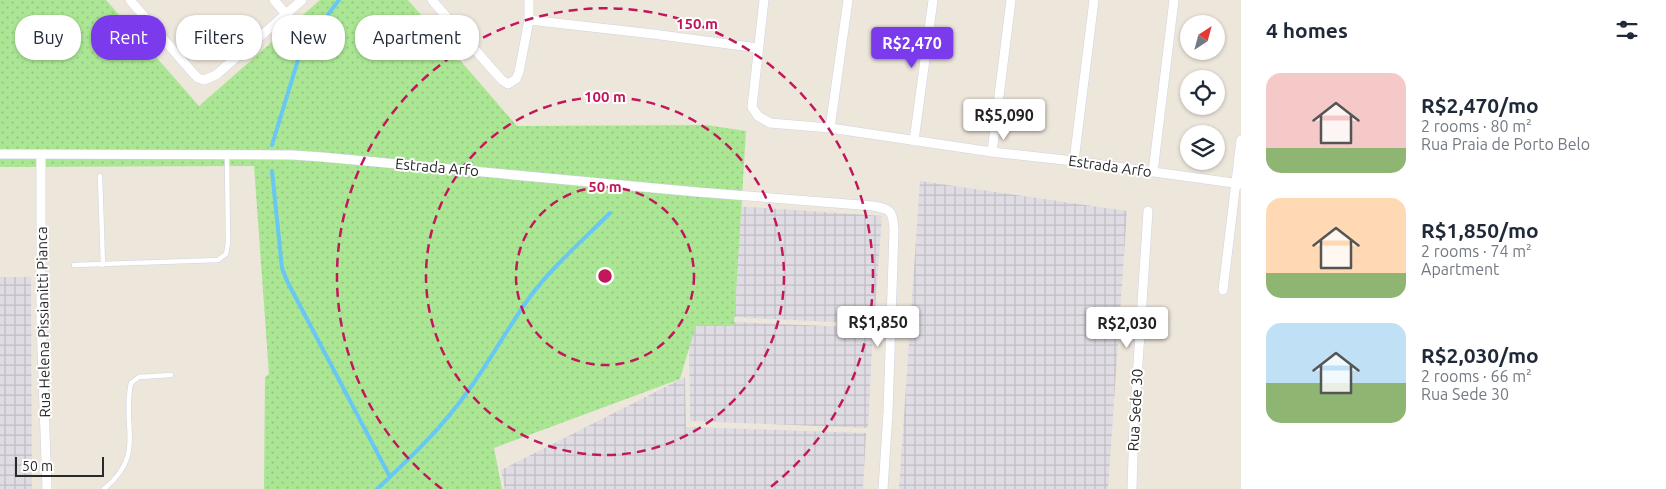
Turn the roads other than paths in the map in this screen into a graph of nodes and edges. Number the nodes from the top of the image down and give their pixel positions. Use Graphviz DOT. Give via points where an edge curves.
graph roads {
  1 [pos="130,0"];
  2 [pos="274,0"];
  3 [pos="302,0"];
  4 [pos="432,0"];
  5 [pos="530,0"];
  6 [pos="764,0"];
  7 [pos="848,0"];
  8 [pos="933,0"];
  9 [pos="1011,0"];
  10 [pos="1094,0"];
  11 [pos="1174,0"];
  12 [pos="286,14"];
  13 [pos="529,20"];
  14 [pos="758,48"];
  15 [pos="830,128"];
  16 [pos="1241,140"];
  17 [pos="914,141"];
  18 [pos="992,152"];
  19 [pos="0,154"];
  20 [pos="41,155"];
  21 [pos="227,156"];
  22 [pos="1074,161"];
  23 [pos="1153,172"];
  24 [pos="100,176"];
  25 [pos="1238,183"];
  26 [pos="1148,211"];
  27 [pos="103,265"];
  28 [pos="74,266"];
  29 [pos="1223,290"];
  30 [pos="171,376"];
  31 [pos="47,489"];
  32 [pos="104,489"];
  33 [pos="883,489"];
  34 [pos="1132,489"];
  1 -- 12 [label="street" via="201,80 210,79 235,60"];
  2 -- 12 [label="street"];
  3 -- 12 [label="street"];
  4 -- 13 [label="street" via="508,84 516,79 519,72"];
  5 -- 13 [label="street"];
  6 -- 14 [label="street"];
  7 -- 15 [label="street"];
  8 -- 17 [label="street"];
  9 -- 18 [label="street"];
  10 -- 22 [label="street"];
  11 -- 23 [label="street"];
  13 -- 14 [label="street"];
  14 -- 15 [label="street, Estrada Arfo" via="752,107 758,116 770,123"];
  15 -- 17 [label="street, Estrada Arfo"];
  16 -- 25 [label="street"];
  17 -- 18 [label="street, Estrada Arfo"];
  18 -- 22 [label="street, Estrada Arfo"];
  19 -- 20 [label="street, Estrada Arfo"];
  20 -- 21 [label="street, Estrada Arfo"];
  20 -- 31 [label="street, Rua Helena Pissianitti Pianca" via="41,321"];
  21 -- 27 [label="lane" via="226,254 207,262"];
  21 -- 33 [label="street, Estrada Arfo" via="322,157 887,208 893,218 894,230"];
  22 -- 23 [label="street, Estrada Arfo"];
  23 -- 25 [label="street, Estrada Arfo"];
  24 -- 27 [label="lane"];
  25 -- 29 [label="street"];
  26 -- 34 [label="street, Rua Sede 30"];
  27 -- 28 [label="lane"];
  30 -- 32 [label="lane" via="139,377 131,383 127,462"];
}
